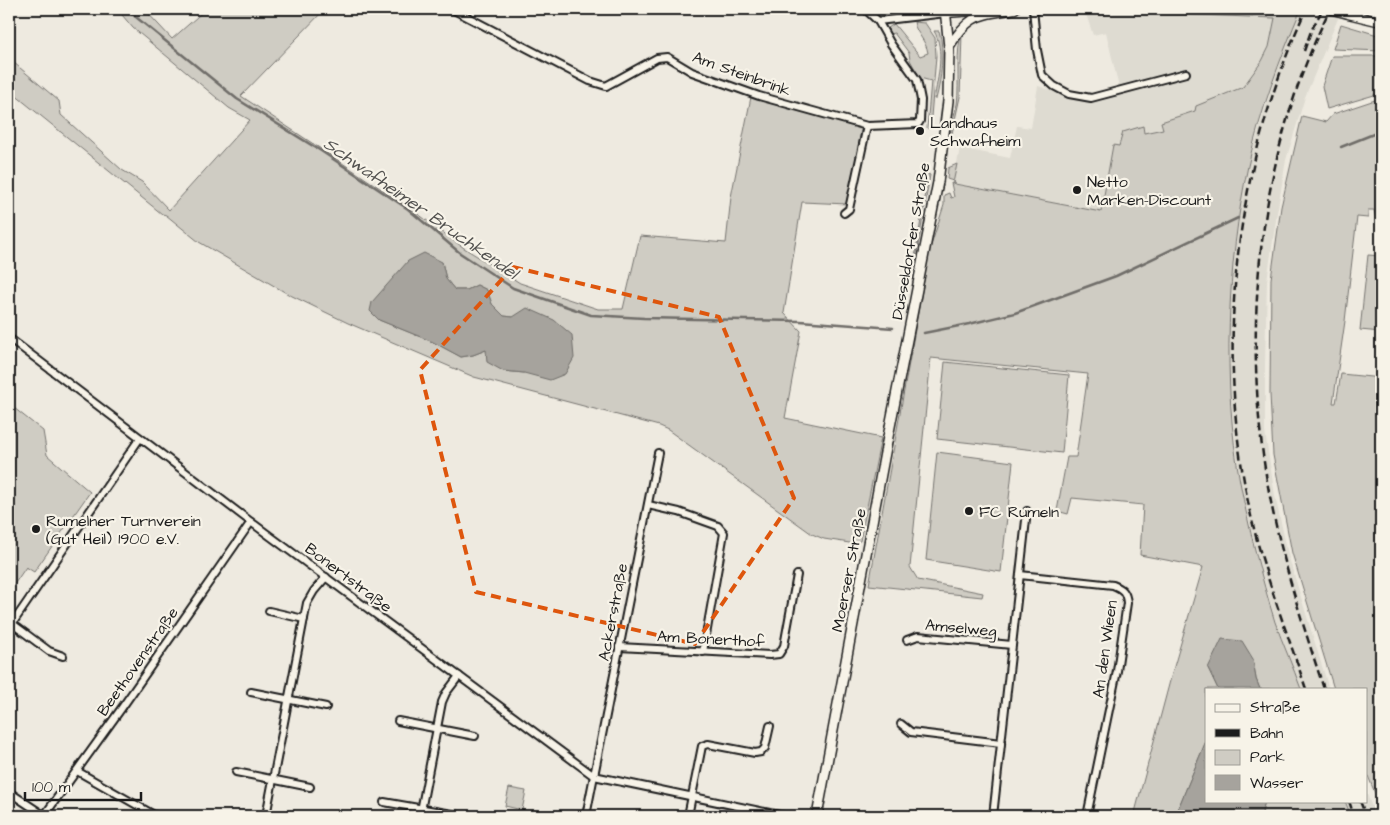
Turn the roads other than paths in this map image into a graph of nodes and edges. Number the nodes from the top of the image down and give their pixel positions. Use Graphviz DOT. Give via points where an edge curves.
graph roads {
  1 [pos="452,9"];
  2 [pos="865,9"];
  3 [pos="1016,9"];
  4 [pos="1033,9"];
  5 [pos="1329,9"];
  6 [pos="946,11"];
  7 [pos="878,21"];
  8 [pos="1381,22"];
  9 [pos="949,47"];
  10 [pos="1186,74"];
  11 [pos="866,126"];
  12 [pos="844,213"];
  13 [pos="909,330"];
  14 [pos="9,338"];
  15 [pos="140,438"];
  16 [pos="658,453"];
  17 [pos="648,505"];
  18 [pos="1027,512"];
  19 [pos="251,522"];
  20 [pos="796,575"];
  21 [pos="1020,575"];
  22 [pos="326,578"];
  23 [pos="269,611"];
  24 [pos="304,619"];
  25 [pos="10,623"];
  26 [pos="907,640"];
  27 [pos="1012,645"];
  28 [pos="619,647"];
  29 [pos="703,652"];
  30 [pos="63,656"];
  31 [pos="459,676"];
  32 [pos="251,692"];
  33 [pos="288,699"];
  34 [pos="326,707"];
  35 [pos="398,721"];
  36 [pos="901,724"];
  37 [pos="770,726"];
  38 [pos="437,728"];
  39 [pos="475,736"];
  40 [pos="1001,743"];
  41 [pos="77,771"];
  42 [pos="236,772"];
  43 [pos="594,776"];
  44 [pos="272,779"];
  45 [pos="310,787"];
  46 [pos="9,792"];
  47 [pos="691,797"];
  48 [pos="384,802"];
  49 [pos="421,808"];
  50 [pos="458,815"];
  51 [pos="44,816"];
  52 [pos="156,816"];
  53 [pos="266,816"];
  54 [pos="420,816"];
  55 [pos="586,816"];
  56 [pos="688,816"];
  57 [pos="784,816"];
  58 [pos="818,816"];
  59 [pos="993,816"];
  60 [pos="1087,816"];
  1 -- 11 [label="street, Am Steinbrink" via="602,85 625,77 657,58 667,57 692,72 759,96"];
  2 -- 7 [label="street"];
  3 -- 6 [label="street"];
  3 -- 9 [label="street" via="979,16 968,22"];
  4 -- 10 [label="street" via="1042,75 1069,94 1091,98"];
  5 -- 8 [label="street, bridge"];
  6 -- 7 [label="street"];
  6 -- 9 [label="main road, Düsseldorfer Straße"];
  7 -- 11 [label="street, Am Steinbrink" via="917,80 921,100 920,121 918,124"];
  9 -- 13 [label="main road, Düsseldorfer Straße" via="948,111 938,182"];
  11 -- 12 [label="street" via="849,209"];
  13 -- 58 [label="main road, Moerser Straße"];
  14 -- 15 [label="street, Bonertstraße"];
  15 -- 19 [label="street, Bonertstraße"];
  15 -- 25 [label="street"];
  16 -- 17 [label="street, Ackerstraße"];
  17 -- 28 [label="street, Ackerstraße"];
  17 -- 29 [label="street" via="718,526 724,534"];
  18 -- 21 [label="street"];
  19 -- 22 [label="street, Bonertstraße"];
  19 -- 41 [label="street, Beethovenstraße"];
  20 -- 29 [label="street, Am Bonerthof" via="784,646 779,654"];
  21 -- 27 [label="street"];
  21 -- 60 [label="street, An den Wieen" via="1112,585 1122,588 1126,595 1117,671"];
  22 -- 24 [label="street" via="310,597"];
  22 -- 31 [label="street, Bonertstraße"];
  23 -- 24 [label="street"];
  24 -- 33 [label="street"];
  25 -- 30 [label="street" via="49,651"];
  26 -- 27 [label="street, Amselweg" via="918,636"];
  27 -- 40 [label="street"];
  28 -- 29 [label="street, Am Bonerthof"];
  28 -- 43 [label="street, Ackerstraße"];
  31 -- 38 [label="street" via="442,702"];
  31 -- 43 [label="street, Bonertstraße"];
  32 -- 33 [label="street"];
  33 -- 34 [label="street"];
  33 -- 44 [label="street"];
  35 -- 38 [label="street"];
  36 -- 40 [label="street" via="911,732"];
  37 -- 47 [label="street" via="761,752 708,744 702,746"];
  38 -- 39 [label="street"];
  38 -- 49 [label="street"];
  40 -- 59 [label="street"];
  41 -- 51 [label="street, Beethovenstraße"];
  41 -- 52 [label="street"];
  42 -- 44 [label="street"];
  43 -- 47 [label="street, Bonertstraße"];
  43 -- 55 [label="street, Ackerstraße"];
  44 -- 45 [label="street"];
  44 -- 53 [label="street"];
  46 -- 51 [label="street"];
  47 -- 56 [label="street"];
  47 -- 57 [label="street, Bonertstraße"];
  48 -- 49 [label="street"];
  49 -- 50 [label="street"];
  49 -- 54 [label="street"];
}
